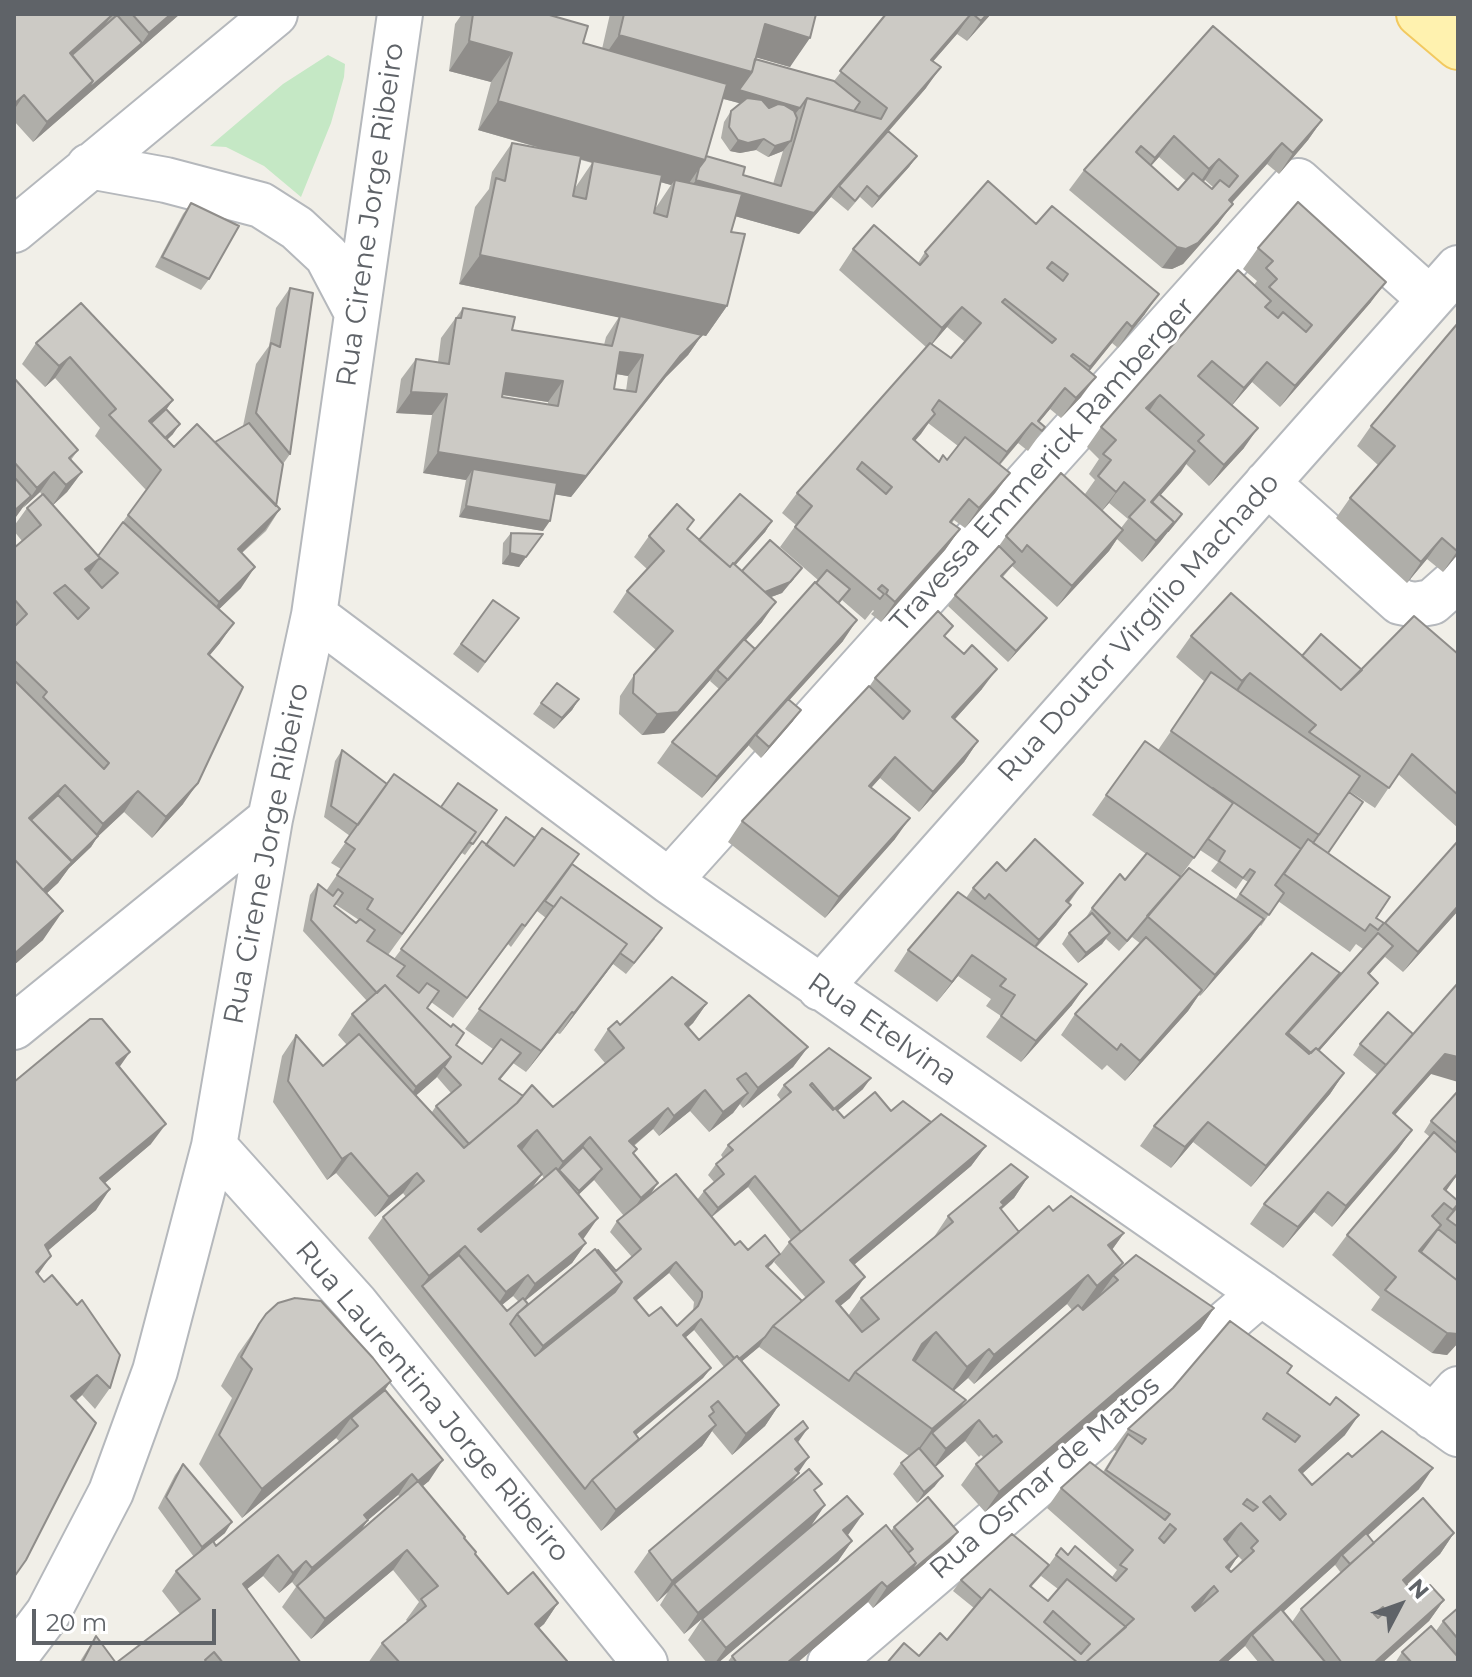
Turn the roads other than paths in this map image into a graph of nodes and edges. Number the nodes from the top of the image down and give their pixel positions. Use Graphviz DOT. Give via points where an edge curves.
graph roads {
  1 [pos="275,14"];
  2 [pos="400,14"];
  3 [pos="1419,14"];
  4 [pos="1458,47"];
  5 [pos="89,166"];
  6 [pos="14,230"];
  7 [pos="1444,283"];
  8 [pos="356,311"];
  9 [pos="1267,483"];
  10 [pos="1458,579"];
  11 [pos="314,615"];
  12 [pos="270,819"];
  13 [pos="669,881"];
  14 [pos="820,988"];
  15 [pos="14,1027"];
  16 [pos="214,1146"];
  17 [pos="1261,1293"];
  18 [pos="1450,1413"];
  19 [pos="14,1658"];
  20 [pos="645,1663"];
  21 [pos="830,1663"];
  1 -- 5 [label="street"];
  2 -- 8 [label="street, Rua Cirene Jorge Ribeiro"];
  3 -- 4 [label="main road"];
  5 -- 6 [label="street"];
  5 -- 8 [label="street" via="261,205 327,256"];
  7 -- 9 [label="street, Rua Doutor Virgílio Machado"];
  7 -- 13 [label="street, Travessa Emmerick Ramberger" via="1298,181"];
  8 -- 11 [label="street, Rua Cirene Jorge Ribeiro"];
  9 -- 10 [label="street" via="1400,602 1432,602"];
  9 -- 14 [label="street, Rua Doutor Virgílio Machado"];
  11 -- 12 [label="street, Rua Cirene Jorge Ribeiro"];
  11 -- 13 [label="street, Rua Etelvina"];
  12 -- 15 [label="street"];
  12 -- 16 [label="street, Rua Cirene Jorge Ribeiro"];
  13 -- 14 [label="street, Rua Etelvina"];
  14 -- 17 [label="street, Rua Etelvina"];
  16 -- 19 [label="street, Rua Cirene Jorge Ribeiro" via="155,1371 111,1492 48,1613"];
  16 -- 20 [label="street, Rua Laurentina Jorge Ribeiro" via="356,1304"];
  17 -- 18 [label="street, Rua Etelvina"];
  17 -- 21 [label="street, Rua Osmar de Matos"];
}
